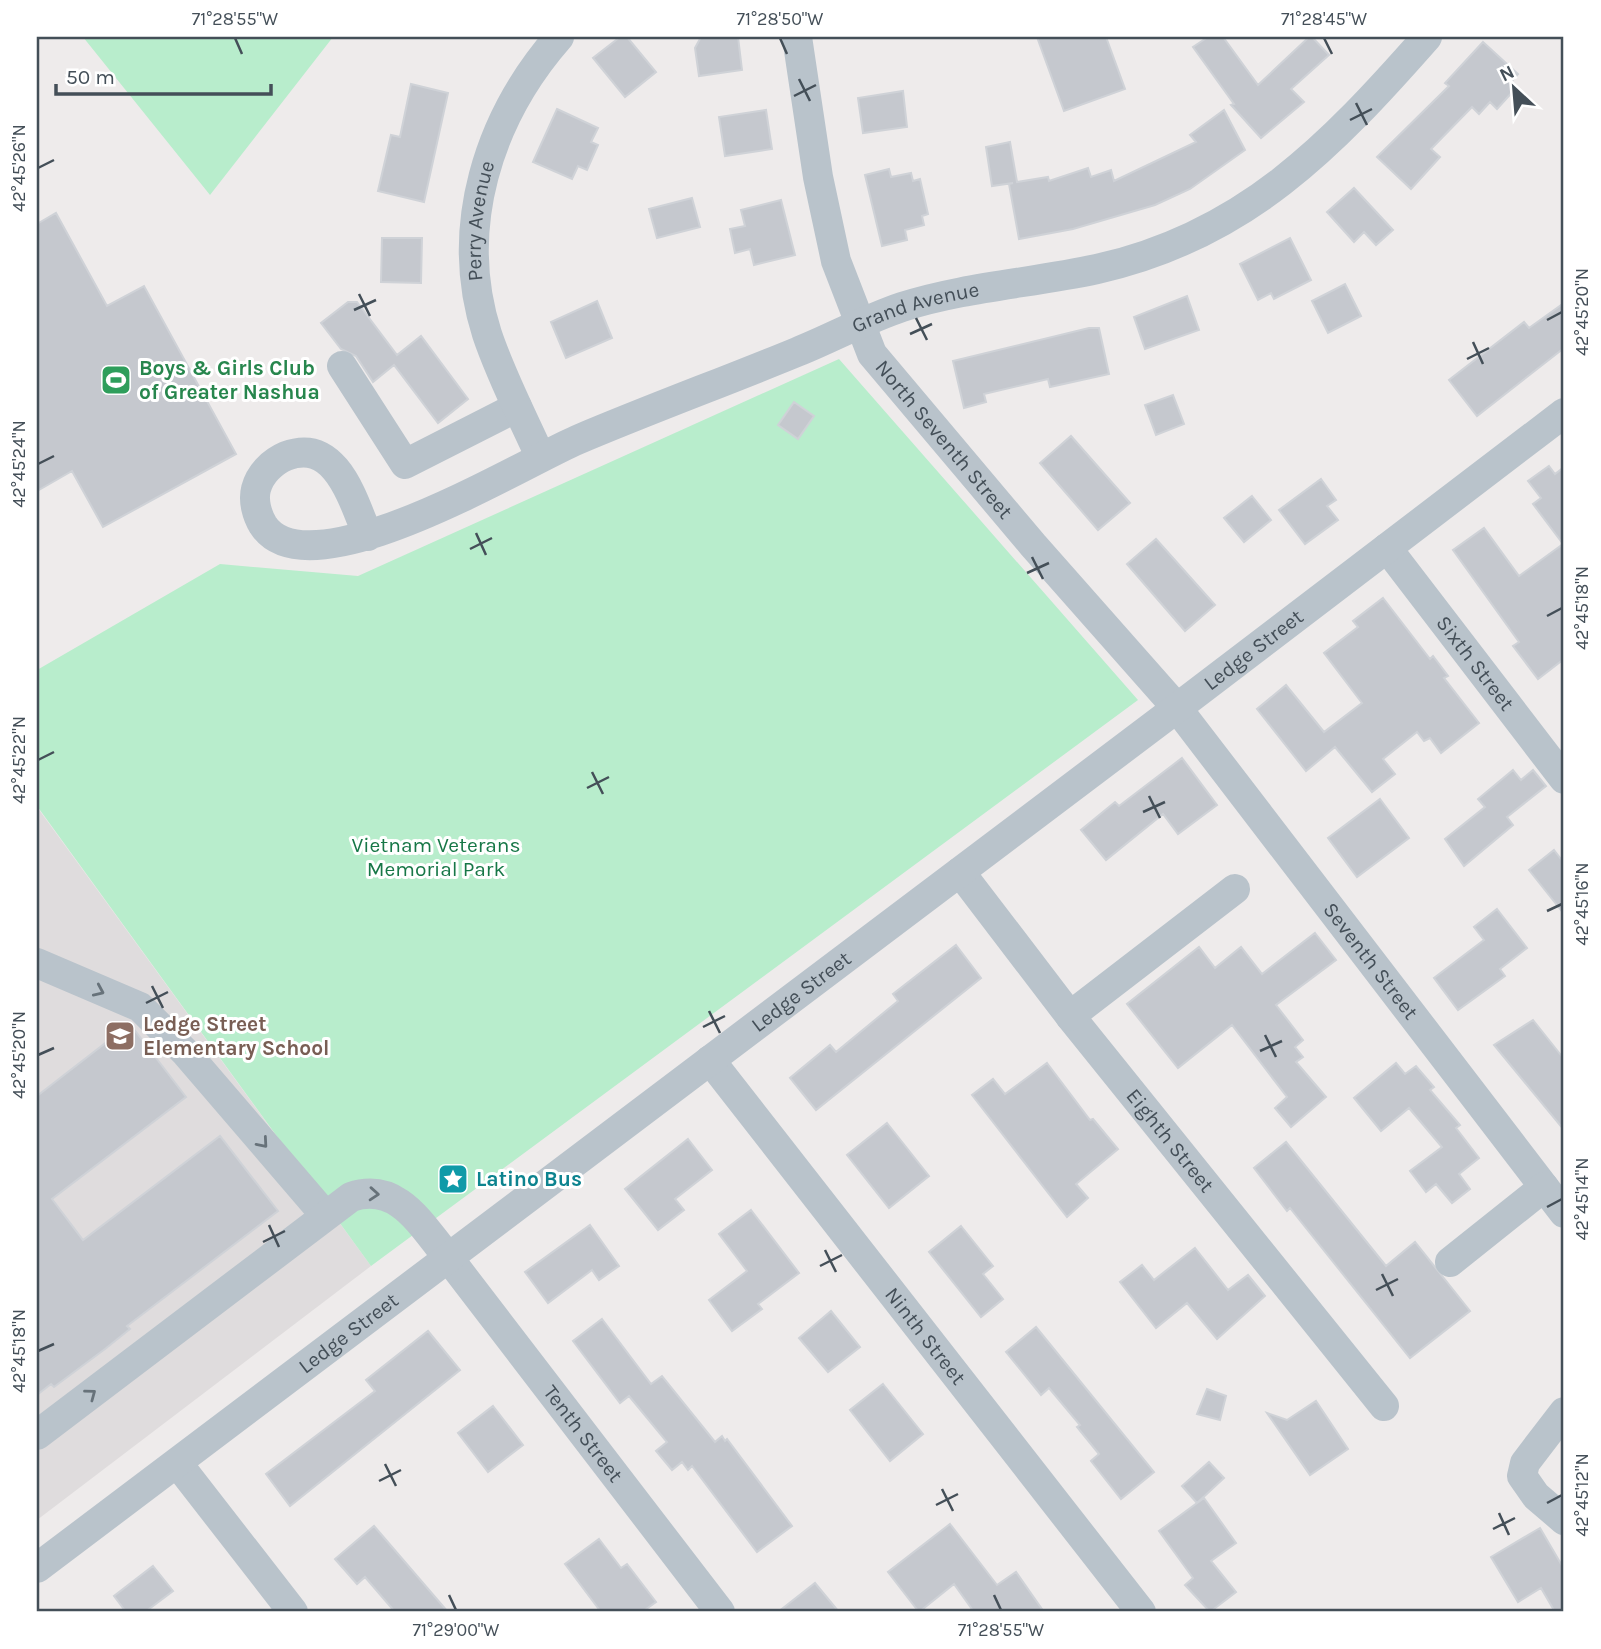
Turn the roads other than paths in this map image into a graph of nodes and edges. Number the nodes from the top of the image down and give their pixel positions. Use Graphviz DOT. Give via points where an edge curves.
graph roads {
  1 [pos="559,37"];
  2 [pos="797,37"];
  3 [pos="1427,37"];
  4 [pos="858,325"];
  5 [pos="342,366"];
  6 [pos="517,407"];
  7 [pos="1564,412"];
  8 [pos="540,456"];
  9 [pos="368,536"];
  10 [pos="1387,548"];
  11 [pos="1177,708"];
  12 [pos="1564,779"];
  13 [pos="960,872"];
  14 [pos="1235,889"];
  15 [pos="37,964"];
  16 [pos="1070,1016"];
  17 [pos="710,1060"];
  18 [pos="1544,1187"];
  19 [pos="1564,1213"];
  20 [pos="325,1215"];
  21 [pos="447,1256"];
  22 [pos="1450,1262"];
  23 [pos="1384,1406"];
  24 [pos="1564,1412"];
  25 [pos="37,1435"];
  26 [pos="178,1464"];
  27 [pos="1564,1520"];
  28 [pos="37,1568"];
  29 [pos="293,1612"];
  30 [pos="720,1612"];
  31 [pos="1141,1612"];
  1 -- 6 [label="street, Perry Avenue" via="514,96 488,155 481,187 477,294 487,333"];
  2 -- 4 [label="street, North Seventh Street" via="823,201 836,261"];
  3 -- 4 [label="street, Grand Avenue" via="1322,150 1262,198 1212,225 1134,259 939,298"];
  4 -- 8 [label="street, Grand Avenue"];
  4 -- 11 [label="street, North Seventh Street" via="872,354"];
  5 -- 6 [label="street" via="405,464"];
  6 -- 8 [label="street, Perry Avenue"];
  7 -- 10 [label="street, Ledge Street"];
  8 -- 9 [label="street, Grand Avenue" via="421,517"];
  10 -- 11 [label="street, Ledge Street"];
  10 -- 12 [label="street, Sixth Street"];
  11 -- 13 [label="street, Ledge Street"];
  11 -- 18 [label="street, Seventh Street"];
  13 -- 16 [label="street, Eighth Street"];
  13 -- 17 [label="street, Ledge Street"];
  14 -- 16 [label="street"];
  15 -- 20 [label="street, one-way" via="140,1007 186,1053"];
  16 -- 23 [label="street, Eighth Street"];
  17 -- 21 [label="street, Ledge Street"];
  17 -- 31 [label="street, Ninth Street"];
  18 -- 19 [label="street, Seventh Street"];
  18 -- 22 [label="street"];
  20 -- 21 [label="street, Tenth Street, one-way" via="351,1196 365,1192 397,1198"];
  25 -- 20 [label="street, Tenth Street, one-way"];
  21 -- 26 [label="street, Ledge Street"];
  21 -- 30 [label="street, Tenth Street"];
  24 -- 27 [label="street" via="1525,1463 1522,1476 1536,1496"];
  26 -- 28 [label="street, Ledge Street"];
  26 -- 29 [label="street"];
}
